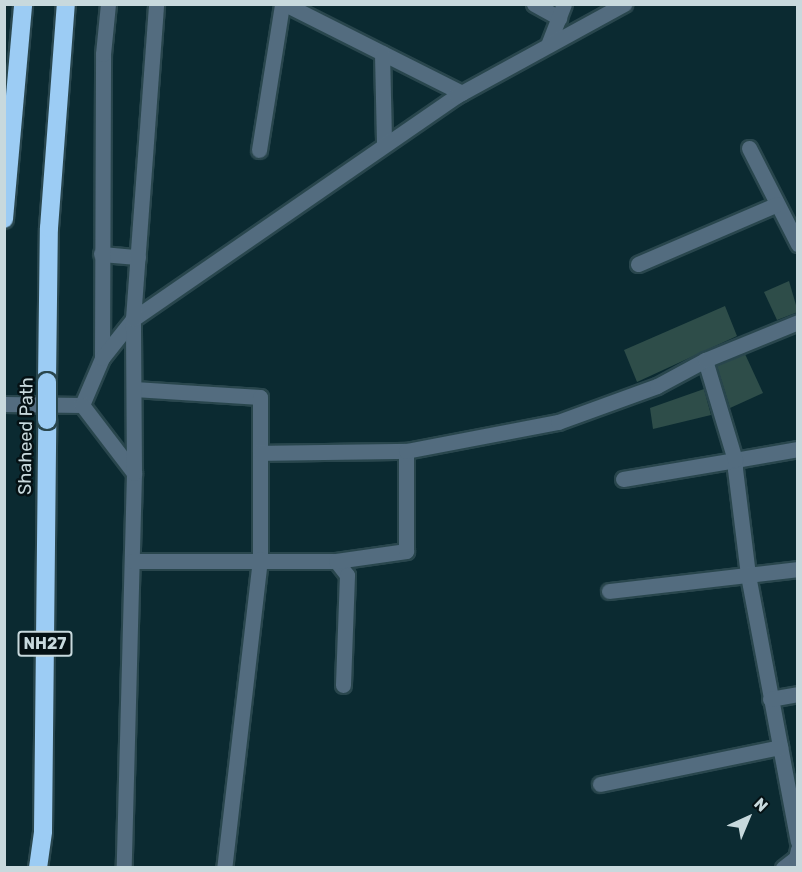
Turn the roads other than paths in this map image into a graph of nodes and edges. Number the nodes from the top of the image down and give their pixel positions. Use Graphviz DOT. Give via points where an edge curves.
graph roads {
  1 [pos="23,4"];
  2 [pos="66,4"];
  3 [pos="108,4"];
  4 [pos="156,4"];
  5 [pos="284,4"];
  6 [pos="534,4"];
  7 [pos="624,4"];
  8 [pos="561,11"];
  9 [pos="548,45"];
  10 [pos="382,53"];
  11 [pos="462,93"];
  12 [pos="384,144"];
  13 [pos="749,148"];
  14 [pos="260,150"];
  15 [pos="777,204"];
  16 [pos="4,219"];
  17 [pos="798,244"];
  18 [pos="101,254"];
  19 [pos="138,257"];
  20 [pos="638,264"];
  21 [pos="134,319"];
  22 [pos="798,322"];
  23 [pos="102,358"];
  24 [pos="705,360"];
  25 [pos="134,389"];
  26 [pos="4,404"];
  27 [pos="82,405"];
  28 [pos="798,449"];
  29 [pos="406,451"];
  30 [pos="260,453"];
  31 [pos="735,460"];
  32 [pos="135,473"];
  33 [pos="623,479"];
  34 [pos="260,560"];
  35 [pos="132,561"];
  36 [pos="336,561"];
  37 [pos="798,569"];
  38 [pos="748,575"];
  39 [pos="609,591"];
  40 [pos="344,686"];
  41 [pos="798,694"];
  42 [pos="770,699"];
  43 [pos="780,747"];
  44 [pos="600,784"];
  45 [pos="798,841"];
  46 [pos="798,849"];
  47 [pos="38,867"];
  48 [pos="124,867"];
  49 [pos="224,867"];
  50 [pos="783,867"];
  1 -- 16 [label="highway"];
  2 -- 47 [label="highway, Shaheed Path / NH27, bridge" via="49,228 43,831"];
  3 -- 18 [label="street" via="103,54"];
  4 -- 19 [label="street"];
  5 -- 10 [label="street"];
  5 -- 14 [label="street"];
  6 -- 8 [label="street"];
  7 -- 9 [label="street"];
  8 -- 9 [label="street"];
  9 -- 11 [label="street"];
  10 -- 11 [label="street"];
  10 -- 12 [label="street"];
  11 -- 12 [label="street"];
  12 -- 21 [label="street"];
  13 -- 15 [label="street"];
  15 -- 17 [label="street"];
  15 -- 20 [label="street"];
  18 -- 19 [label="street"];
  18 -- 23 [label="street"];
  19 -- 21 [label="street"];
  21 -- 23 [label="street"];
  21 -- 25 [label="street"];
  22 -- 24 [label="street"];
  23 -- 27 [label="street"];
  24 -- 29 [label="street" via="657,386 558,422"];
  24 -- 31 [label="street"];
  25 -- 30 [label="street" via="260,397"];
  25 -- 32 [label="street"];
  26 -- 27 [label="street"];
  27 -- 32 [label="street"];
  28 -- 31 [label="street"];
  29 -- 30 [label="street"];
  29 -- 36 [label="street" via="406,551"];
  30 -- 34 [label="street"];
  31 -- 33 [label="street"];
  31 -- 38 [label="street"];
  32 -- 35 [label="street"];
  34 -- 35 [label="street"];
  34 -- 36 [label="street"];
  34 -- 49 [label="street"];
  35 -- 48 [label="street"];
  36 -- 40 [label="street" via="347,575"];
  37 -- 38 [label="street"];
  38 -- 39 [label="street"];
  38 -- 42 [label="street"];
  41 -- 42 [label="street"];
  42 -- 43 [label="street"];
  43 -- 44 [label="street"];
  43 -- 45 [label="street"];
  46 -- 50 [label="street" via="796,858"];
}
